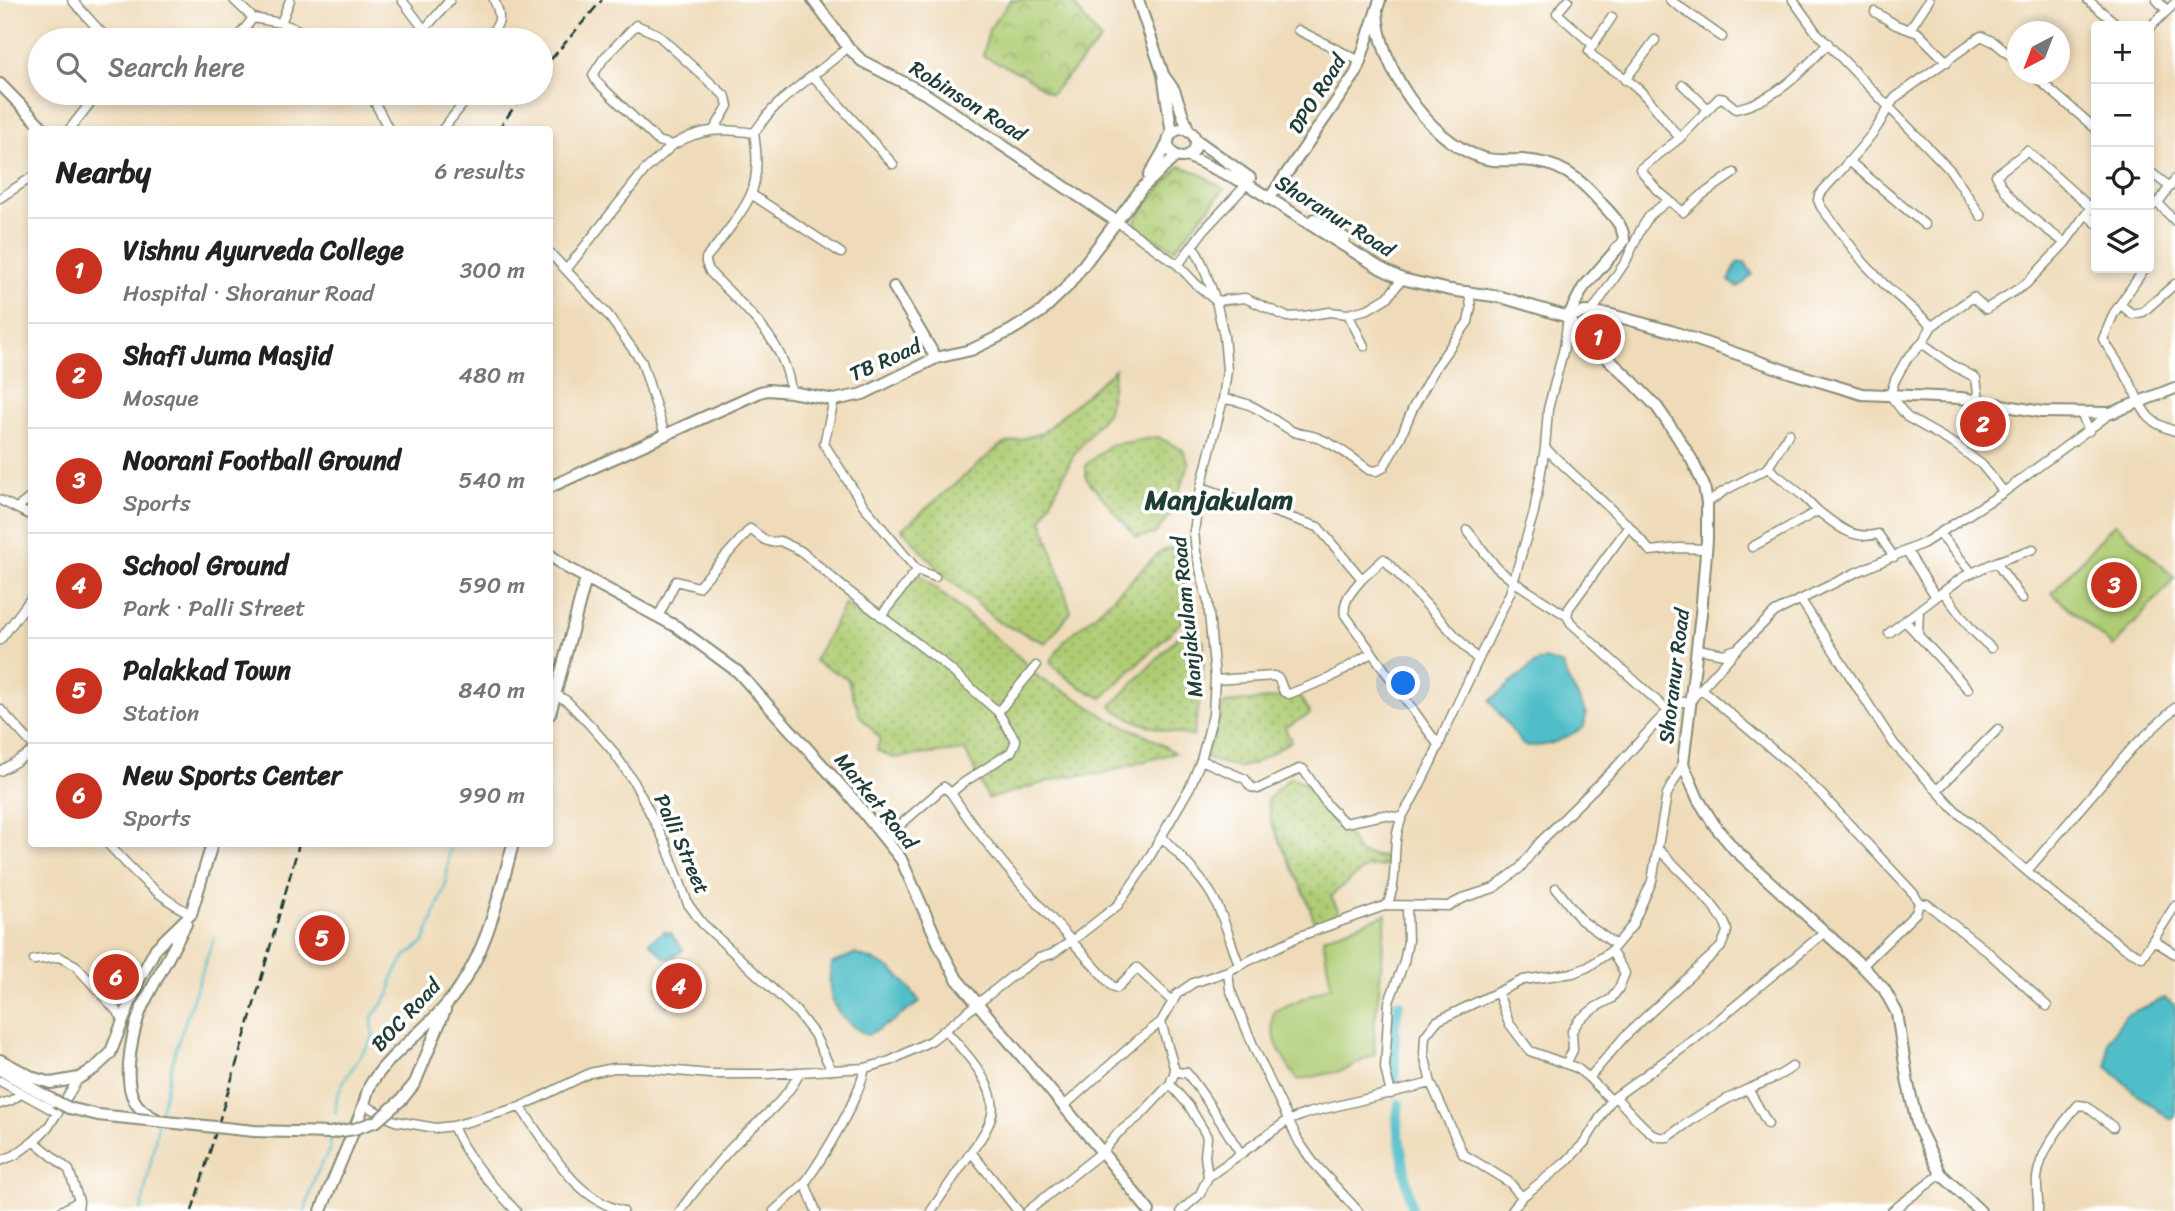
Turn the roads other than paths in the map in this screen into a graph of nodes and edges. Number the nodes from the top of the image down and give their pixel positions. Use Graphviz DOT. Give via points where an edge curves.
graph roads {
  1 [pos="72,0"];
  2 [pos="234,0"];
  3 [pos="290,0"];
  4 [pos="402,0"];
  5 [pos="450,0"];
  6 [pos="494,0"];
  7 [pos="813,0"];
  8 [pos="1138,0"];
  9 [pos="1568,0"];
  10 [pos="1670,0"];
  11 [pos="1793,0"];
  12 [pos="1929,0"];
  13 [pos="2088,0"];
  14 [pos="2157,0"];
  15 [pos="1680,3"];
  16 [pos="2175,4"];
  17 [pos="1379,6"];
  18 [pos="2167,11"];
  19 [pos="1875,12"];
  20 [pos="1612,17"];
  21 [pos="253,18"];
  22 [pos="2113,21"];
  23 [pos="281,23"];
  24 [pos="2154,23"];
  25 [pos="97,28"];
  26 [pos="245,28"];
  27 [pos="294,28"];
  28 [pos="421,28"];
  29 [pos="433,28"];
  30 [pos="496,28"];
  31 [pos="1910,29"];
  32 [pos="1298,30"];
  33 [pos="1722,37"];
  34 [pos="1655,40"];
  35 [pos="1828,43"];
  36 [pos="1592,44"];
  37 [pos="848,47"];
  38 [pos="2007,53"];
  39 [pos="1360,61"];
  40 [pos="1947,62"];
  41 [pos="1163,74"];
  42 [pos="813,76"];
  43 [pos="1625,79"];
  44 [pos="0,84"];
  45 [pos="2043,84"];
  46 [pos="1683,85"];
  47 [pos="89,105"];
  48 [pos="377,105"];
  49 [pos="462,105"];
  50 [pos="1888,106"];
  51 [pos="1708,109"];
  52 [pos="41,126"];
  53 [pos="72,126"];
  54 [pos="387,126"];
  55 [pos="445,126"];
  56 [pos="2091,126"];
  57 [pos="714,130"];
  58 [pos="754,133"];
  59 [pos="1192,135"];
  60 [pos="1170,138"];
  61 [pos="1680,138"];
  62 [pos="673,145"];
  63 [pos="1182,156"];
  64 [pos="1849,161"];
  65 [pos="893,164"];
  66 [pos="1734,173"];
  67 [pos="2154,175"];
  68 [pos="2175,179"];
  69 [pos="28,180"];
  70 [pos="1247,184"];
  71 [pos="2169,187"];
  72 [pos="1142,188"];
  73 [pos="751,194"];
  74 [pos="1271,196"];
  75 [pos="0,198"];
  76 [pos="1668,201"];
  77 [pos="2154,204"];
  78 [pos="2154,206"];
  79 [pos="2091,208"];
  80 [pos="2089,211"];
  81 [pos="2091,214"];
  82 [pos="1981,216"];
  83 [pos="1116,221"];
  84 [pos="2175,221"];
  85 [pos="1925,225"];
  86 [pos="2064,243"];
  87 [pos="1192,245"];
  88 [pos="841,253"];
  89 [pos="553,256"];
  90 [pos="1178,265"];
  91 [pos="566,270"];
  92 [pos="2142,273"];
  93 [pos="1402,279"];
  94 [pos="2175,284"];
  95 [pos="894,288"];
  96 [pos="1469,291"];
  97 [pos="1216,300"];
  98 [pos="2121,305"];
  99 [pos="1348,314"];
  100 [pos="1579,318"];
  101 [pos="1932,326"];
  102 [pos="1922,343"];
  103 [pos="1364,346"];
  104 [pos="936,359"];
  105 [pos="2175,388"];
  106 [pos="791,392"];
  107 [pos="1890,395"];
  108 [pos="1223,399"];
  109 [pos="834,400"];
  110 [pos="1979,401"];
  111 [pos="2138,403"];
  112 [pos="2081,413"];
  113 [pos="2111,413"];
  114 [pos="2089,431"];
  115 [pos="2175,432"];
  116 [pos="1789,433"];
  117 [pos="665,435"];
  118 [pos="1545,448"];
  119 [pos="1768,468"];
  120 [pos="553,486"];
  121 [pos="1201,487"];
  122 [pos="2004,492"];
  123 [pos="28,499"];
  124 [pos="0,500"];
  125 [pos="1707,503"];
  126 [pos="17,508"];
  127 [pos="1818,511"];
  128 [pos="28,514"];
  129 [pos="1629,526"];
  130 [pos="1467,530"];
  131 [pos="1939,533"];
  132 [pos="1752,547"];
  133 [pos="1707,549"];
  134 [pos="2033,549"];
  135 [pos="1907,551"];
  136 [pos="553,557"];
  137 [pos="1894,557"];
  138 [pos="1996,562"];
  139 [pos="917,570"];
  140 [pos="1972,573"];
  141 [pos="586,578"];
  142 [pos="935,578"];
  143 [pos="1362,579"];
  144 [pos="1513,581"];
  145 [pos="1940,595"];
  146 [pos="1801,600"];
  147 [pos="2022,600"];
  148 [pos="28,602"];
  149 [pos="1919,610"];
  150 [pos="881,616"];
  151 [pos="1567,616"];
  152 [pos="658,617"];
  153 [pos="1905,621"];
  154 [pos="1889,633"];
  155 [pos="1917,636"];
  156 [pos="0,640"];
  157 [pos="1739,647"];
  158 [pos="1991,648"];
  159 [pos="1698,649"];
  160 [pos="1371,653"];
  161 [pos="1477,659"];
  162 [pos="1036,666"];
  163 [pos="1215,680"];
  164 [pos="1701,689"];
  165 [pos="1968,689"];
  166 [pos="555,694"];
  167 [pos="1690,701"];
  168 [pos="553,702"];
  169 [pos="2175,708"];
  170 [pos="0,709"];
  171 [pos="1668,711"];
  172 [pos="998,712"];
  173 [pos="1998,729"];
  174 [pos="28,740"];
  175 [pos="1439,746"];
  176 [pos="28,754"];
  177 [pos="1200,760"];
  178 [pos="1683,764"];
  179 [pos="0,771"];
  180 [pos="1937,790"];
  181 [pos="951,793"];
  182 [pos="1402,818"];
  183 [pos="1162,837"];
  184 [pos="885,838"];
  185 [pos="111,847"];
  186 [pos="211,847"];
  187 [pos="512,847"];
  188 [pos="1658,849"];
  189 [pos="2027,871"];
  190 [pos="1556,888"];
  191 [pos="1919,903"];
  192 [pos="1387,905"];
  193 [pos="2175,906"];
  194 [pos="1407,907"];
  195 [pos="191,914"];
  196 [pos="1825,932"];
  197 [pos="2155,936"];
  198 [pos="1073,940"];
  199 [pos="1614,948"];
  200 [pos="2175,954"];
  201 [pos="34,960"];
  202 [pos="1239,964"];
  203 [pos="1862,966"];
  204 [pos="1228,971"];
  205 [pos="1498,993"];
  206 [pos="1174,1002"];
  207 [pos="447,1004"];
  208 [pos="978,1005"];
  209 [pos="2047,1006"];
  210 [pos="123,1018"];
  211 [pos="1161,1022"];
  212 [pos="945,1030"];
  213 [pos="0,1060"];
  214 [pos="1566,1064"];
  215 [pos="865,1068"];
  216 [pos="1792,1068"];
  217 [pos="831,1069"];
  218 [pos="0,1070"];
  219 [pos="1175,1071"];
  220 [pos="800,1072"];
  221 [pos="79,1078"];
  222 [pos="1589,1078"];
  223 [pos="0,1081"];
  224 [pos="1431,1083"];
  225 [pos="1170,1084"];
  226 [pos="1748,1089"];
  227 [pos="21,1094"];
  228 [pos="1391,1094"];
  229 [pos="1613,1099"];
  230 [pos="0,1104"];
  231 [pos="364,1105"];
  232 [pos="1064,1106"];
  233 [pos="520,1107"];
  234 [pos="58,1113"];
  235 [pos="158,1120"];
  236 [pos="1287,1121"];
  237 [pos="1768,1124"];
  238 [pos="453,1126"];
  239 [pos="2113,1127"];
  240 [pos="34,1141"];
  241 [pos="971,1152"];
  242 [pos="1102,1152"];
  243 [pos="1241,1154"];
  244 [pos="0,1161"];
  245 [pos="1941,1174"];
  246 [pos="1208,1177"];
  247 [pos="805,1183"];
  248 [pos="1522,1197"];
  249 [pos="79,1201"];
  250 [pos="61,1211"];
  251 [pos="78,1211"];
  252 [pos="321,1211"];
  253 [pos="516,1211"];
  254 [pos="623,1211"];
  255 [pos="680,1211"];
  256 [pos="774,1211"];
  257 [pos="816,1211"];
  258 [pos="931,1211"];
  259 [pos="1018,1211"];
  260 [pos="1028,1211"];
  261 [pos="1149,1211"];
  262 [pos="1181,1211"];
  263 [pos="1358,1211"];
  264 [pos="1512,1211"];
  265 [pos="1892,1211"];
  266 [pos="1980,1211"];
  267 [pos="2038,1211"];
  1 -- 25 [label="street"];
  2 -- 21 [label="street"];
  3 -- 23 [label="street"];
  4 -- 28 [label="street"];
  5 -- 29 [label="street"];
  6 -- 30 [label="street" via="500,19"];
  7 -- 37 [label="main road, Robinson Road"];
  8 -- 41 [label="main road"];
  9 -- 36 [label="street" via="1557,13"];
  10 -- 15 [label="street"];
  11 -- 35 [label="street"];
  12 -- 31 [label="street"];
  13 -- 22 [label="street"];
  14 -- 18 [label="street"];
  15 -- 33 [label="street"];
  16 -- 18 [label="street"];
  17 -- 39 [label="main road, DPO Road"];
  17 -- 100 [label="main road" via="1380,37 1396,74 1448,140 1481,158 1560,167 1585,185 1616,219 1624,241 1583,288"];
  18 -- 24 [label="street"];
  19 -- 31 [label="street"];
  20 -- 36 [label="street"];
  21 -- 23 [label="street"];
  21 -- 26 [label="street"];
  23 -- 27 [label="street"];
  31 -- 40 [label="street"];
  32 -- 39 [label="street"];
  34 -- 43 [label="street"];
  35 -- 50 [label="street"];
  35 -- 51 [label="street" via="1773,96 1736,109 1719,98"];
  36 -- 43 [label="street" via="1589,51 1593,56"];
  37 -- 42 [label="street"];
  37 -- 83 [label="main road, Robinson Road" via="862,61 924,93"];
  38 -- 40 [label="street" via="1981,36"];
  39 -- 74 [label="main road, DPO Road" via="1344,92"];
  40 -- 50 [label="street"];
  41 -- 59 [label="main road"];
  41 -- 60 [label="main road"];
  42 -- 58 [label="street" via="774,107"];
  42 -- 65 [label="street"];
  43 -- 61 [label="street" via="1657,108"];
  44 -- 52 [label="main road"];
  45 -- 56 [label="street"];
  46 -- 51 [label="street"];
  47 -- 53 [label="street"];
  48 -- 54 [label="street"];
  49 -- 55 [label="street"];
  50 -- 64 [label="street" via="1884,118"];
  50 -- 82 [label="street" via="1951,172"];
  51 -- 61 [label="street"];
  57 -- 58 [label="street"];
  57 -- 62 [label="street" via="689,135"];
  57 -- 62 [label="street" via="728,106 726,97 657,34 636,25 593,75 658,141"];
  58 -- 73 [label="street" via="757,151"];
  59 -- 60 [label="main road" via="1182,129"];
  59 -- 63 [label="main road" via="1193,151"];
  59 -- 74 [label="main road, Shoranur Road"];
  60 -- 63 [label="main road" via="1170,150"];
  60 -- 72 [label="main road"];
  61 -- 76 [label="street" via="1640,169"];
  62 -- 91 [label="street" via="645,170"];
  63 -- 70 [label="main road, Shoranur Road"];
  63 -- 72 [label="main road, TB Road"];
  64 -- 85 [label="street"];
  64 -- 101 [label="street" via="1819,195 1821,207 1864,263"];
  66 -- 76 [label="street" via="1683,212"];
  67 -- 71 [label="street"];
  68 -- 71 [label="street"];
  69 -- 75 [label="street"];
  70 -- 74 [label="main road, Shoranur Road"];
  70 -- 87 [label="street"];
  71 -- 77 [label="street"];
  72 -- 83 [label="main road, TB Road"];
  73 -- 88 [label="street"];
  73 -- 106 [label="street" via="705,263 780,351"];
  74 -- 93 [label="main road, Shoranur Road"];
  74 -- 96 [label="main road, Shoranur Road" via="1382,262"];
  76 -- 100 [label="street" via="1650,215 1626,261"];
  78 -- 84 [label="street"];
  79 -- 80 [label="street"];
  80 -- 81 [label="street"];
  80 -- 86 [label="street"];
  80 -- 86 [label="street" via="2027,151 1996,175 2029,215"];
  83 -- 90 [label="street"];
  83 -- 104 [label="main road, TB Road" via="1067,287 1041,312 971,350"];
  86 -- 101 [label="street" via="2026,284 1986,309 1973,297"];
  87 -- 90 [label="street"];
  87 -- 97 [label="street, Manjakulam Road"];
  89 -- 91 [label="street"];
  90 -- 97 [label="street"];
  91 -- 117 [label="street" via="608,315 642,362"];
  92 -- 98 [label="street"];
  93 -- 96 [label="main road, Shoranur Road"];
  93 -- 99 [label="street" via="1388,297"];
  94 -- 98 [label="street" via="2143,312 2132,314"];
  95 -- 104 [label="main road"];
  96 -- 100 [label="main road, Shoranur Road"];
  96 -- 108 [label="street" via="1468,322 1437,365 1383,468 1369,470 1319,438 1292,431 1261,409"];
  97 -- 99 [label="street" via="1245,298 1287,317"];
  97 -- 108 [label="street, Manjakulam Road" via="1227,370"];
  98 -- 111 [label="street" via="2103,339"];
  99 -- 103 [label="street"];
  100 -- 107 [label="main road" via="1608,314 1862,394"];
  100 -- 118 [label="street" via="1564,348 1548,409"];
  100 -- 125 [label="main road, Shoranur Road" via="1663,416 1692,460"];
  101 -- 102 [label="street"];
  102 -- 107 [label="street" via="1906,360"];
  102 -- 110 [label="street" via="1976,378"];
  104 -- 109 [label="main road, TB Road" via="863,394"];
  105 -- 111 [label="main road"];
  106 -- 109 [label="main road, TB Road"];
  106 -- 117 [label="main road, TB Road" via="760,392"];
  107 -- 110 [label="main road"];
  107 -- 122 [label="street" via="1907,417 1956,444 1982,465"];
  108 -- 121 [label="street, Manjakulam Road"];
  109 -- 139 [label="street" via="824,444 864,506"];
  110 -- 112 [label="main road" via="2042,412"];
  111 -- 113 [label="main road"];
  111 -- 115 [label="street" via="2158,426"];
  112 -- 113 [label="main road"];
  112 -- 114 [label="street"];
  113 -- 114 [label="street"];
  114 -- 122 [label="street"];
  116 -- 119 [label="street"];
  117 -- 120 [label="main road, TB Road"];
  118 -- 129 [label="street"];
  118 -- 144 [label="street" via="1534,512"];
  119 -- 125 [label="street"];
  119 -- 127 [label="street"];
  121 -- 143 [label="street" via="1318,527"];
  121 -- 163 [label="street, Manjakulam Road" via="1194,531 1208,603"];
  122 -- 131 [label="street"];
  123 -- 126 [label="street"];
  124 -- 126 [label="street"];
  125 -- 133 [label="main road, Shoranur Road"];
  126 -- 128 [label="street"];
  127 -- 132 [label="street"];
  127 -- 137 [label="street" via="1846,533 1878,534"];
  129 -- 133 [label="street" via="1650,551"];
  129 -- 151 [label="street"];
  130 -- 144 [label="street"];
  131 -- 135 [label="street"];
  131 -- 140 [label="street"];
  133 -- 159 [label="main road, Shoranur Road"];
  134 -- 138 [label="street"];
  135 -- 137 [label="street"];
  135 -- 145 [label="street"];
  136 -- 141 [label="main road, Market Road"];
  137 -- 146 [label="street"];
  138 -- 140 [label="street"];
  138 -- 147 [label="street"];
  139 -- 142 [label="street"];
  139 -- 150 [label="street"];
  140 -- 145 [label="street"];
  141 -- 152 [label="main road, Market Road"];
  141 -- 166 [label="main road"];
  143 -- 160 [label="street" via="1344,608"];
  143 -- 161 [label="street" via="1384,559"];
  144 -- 151 [label="street"];
  144 -- 161 [label="street"];
  145 -- 149 [label="street"];
  145 -- 158 [label="street"];
  146 -- 157 [label="street" via="1775,612"];
  146 -- 180 [label="street" via="1894,744"];
  148 -- 156 [label="street"];
  149 -- 153 [label="street"];
  149 -- 155 [label="street"];
  150 -- 152 [label="street" via="801,551 765,540 750,529 698,587 676,581"];
  150 -- 172 [label="street"];
  151 -- 171 [label="street"];
  152 -- 184 [label="main road, Market Road" via="738,672"];
  153 -- 154 [label="street"];
  153 -- 155 [label="street"];
  155 -- 165 [label="street"];
  157 -- 159 [label="street" via="1724,654"];
  157 -- 164 [label="street"];
  159 -- 167 [label="main road, Shoranur Road"];
  160 -- 163 [label="street" via="1330,678 1289,694 1275,676"];
  160 -- 175 [label="street"];
  161 -- 175 [label="street"];
  162 -- 172 [label="street"];
  163 -- 177 [label="street, Manjakulam Road" via="1213,715"];
  164 -- 167 [label="street"];
  164 -- 191 [label="street" via="1822,795"];
  166 -- 168 [label="main road"];
  166 -- 217 [label="street, Palli Street" via="590,724 634,782 665,842 688,904 702,923 796,1011 814,1034"];
  167 -- 171 [label="street" via="1677,703"];
  167 -- 178 [label="main road, Shoranur Road"];
  169 -- 189 [label="street" via="2132,748"];
  170 -- 174 [label="street"];
  171 -- 194 [label="street" via="1520,868 1494,888 1448,906"];
  172 -- 181 [label="street" via="1016,741 1011,752"];
  173 -- 180 [label="street"];
  175 -- 182 [label="street"];
  176 -- 179 [label="street"];
  177 -- 182 [label="street" via="1258,789 1303,769 1345,823 1384,815"];
  177 -- 183 [label="street, Manjakulam Road"];
  178 -- 188 [label="street" via="1667,794"];
  178 -- 196 [label="main road, Shoranur Road" via="1698,799 1734,849"];
  180 -- 189 [label="street"];
  181 -- 184 [label="street" via="944,787"];
  181 -- 198 [label="street" via="1007,870"];
  182 -- 192 [label="street"];
  183 -- 198 [label="street, Manjakulam Road" via="1118,905"];
  183 -- 202 [label="street" via="1209,890"];
  184 -- 208 [label="main road, Market Road" via="901,859 957,979"];
  185 -- 195 [label="street" via="170,904"];
  186 -- 195 [label="main road"];
  187 -- 207 [label="main road, BOC Road" via="478,957"];
  188 -- 199 [label="street" via="1652,881 1632,926"];
  188 -- 222 [label="street" via="1723,919 1727,931 1721,947 1624,1037"];
  189 -- 197 [label="street" via="2141,957"];
  190 -- 199 [label="street" via="1581,920"];
  191 -- 203 [label="street" via="1916,912"];
  191 -- 209 [label="street" via="1927,904 1988,952"];
  192 -- 194 [label="street"];
  192 -- 202 [label="street"];
  193 -- 197 [label="street"];
  194 -- 228 [label="street" via="1408,941 1389,1002 1385,1068"];
  195 -- 210 [label="main road" via="156,948"];
  195 -- 235 [label="main road" via="142,1007 131,1052 129,1087 134,1101"];
  196 -- 203 [label="main road, Shoranur Road"];
  196 -- 229 [label="street" via="1695,1039"];
  197 -- 200 [label="street"];
  198 -- 206 [label="street" via="1114,987 1136,968"];
  198 -- 208 [label="street, Manjakulam Road" via="1011,977"];
  199 -- 205 [label="street" via="1573,973 1523,980"];
  199 -- 214 [label="street" via="1625,973 1619,988 1611,999 1579,1020 1572,1031 1573,1050"];
  201 -- 210 [label="street" via="59,957 75,965"];
  202 -- 204 [label="street"];
  203 -- 245 [label="main road, Shoranur Road" via="1884,989 1897,1013 1918,1127"];
  204 -- 206 [label="street" via="1193,984"];
  204 -- 236 [label="street" via="1230,989"];
  205 -- 214 [label="street" via="1509,1023 1530,1051"];
  205 -- 224 [label="street" via="1437,1021 1425,1036"];
  206 -- 211 [label="street"];
  207 -- 231 [label="main road, BOC Road" via="384,1065 369,1085"];
  207 -- 235 [label="main road, bridge" via="415,1083 377,1121 330,1133 254,1131"];
  208 -- 212 [label="street, Manjakulam Road"];
  208 -- 232 [label="main road, Market Road"];
  210 -- 221 [label="main road" via="110,1054"];
  211 -- 219 [label="street"];
  211 -- 232 [label="street"];
  212 -- 215 [label="street, Manjakulam Road" via="890,1062"];
  212 -- 241 [label="street" via="986,1083 993,1104 992,1117"];
  213 -- 221 [label="main road" via="51,1083"];
  214 -- 222 [label="street"];
  215 -- 217 [label="street, Manjakulam Road"];
  215 -- 247 [label="street" via="849,1108"];
  216 -- 226 [label="street"];
  217 -- 220 [label="street, Manjakulam Road"];
  218 -- 235 [label="main road, bridge" via="69,1108"];
  219 -- 225 [label="street"];
  219 -- 243 [label="street" via="1186,1072 1196,1084"];
  220 -- 233 [label="street, Manjakulam Road" via="710,1074 614,1068 590,1073"];
  220 -- 255 [label="street" via="796,1082 731,1149"];
  221 -- 234 [label="street"];
  222 -- 229 [label="street"];
  223 -- 227 [label="street"];
  224 -- 228 [label="street"];
  224 -- 248 [label="street" via="1463,1154 1509,1182"];
  225 -- 242 [label="street"];
  225 -- 246 [label="street" via="1204,1130"];
  226 -- 229 [label="street" via="1663,1138 1656,1137"];
  226 -- 237 [label="street"];
  227 -- 230 [label="street"];
  227 -- 234 [label="street"];
  228 -- 236 [label="street"];
  229 -- 248 [label="street" via="1585,1142"];
  231 -- 238 [label="street, Manjakulam Road" via="415,1126"];
  231 -- 252 [label="main road, BOC Road"];
  232 -- 242 [label="main road, Market Road"];
  233 -- 238 [label="street, Manjakulam Road"];
  233 -- 254 [label="street" via="565,1174 601,1203"];
  234 -- 240 [label="street"];
  236 -- 243 [label="street"];
  236 -- 263 [label="street" via="1313,1162"];
  238 -- 253 [label="street" via="473,1164"];
  239 -- 267 [label="street" via="2078,1105 2040,1162"];
  240 -- 244 [label="street"];
  240 -- 249 [label="street" via="69,1170"];
  241 -- 258 [label="street"];
  241 -- 259 [label="street"];
  242 -- 260 [label="street"];
  242 -- 261 [label="main road, Market Road"];
  243 -- 246 [label="street"];
  245 -- 265 [label="street"];
  245 -- 266 [label="main road, Shoranur Road"];
  246 -- 262 [label="street" via="1200,1194"];
  247 -- 256 [label="street"];
  247 -- 257 [label="street"];
  248 -- 264 [label="street"];
  249 -- 250 [label="street"];
  249 -- 251 [label="street"];
}
